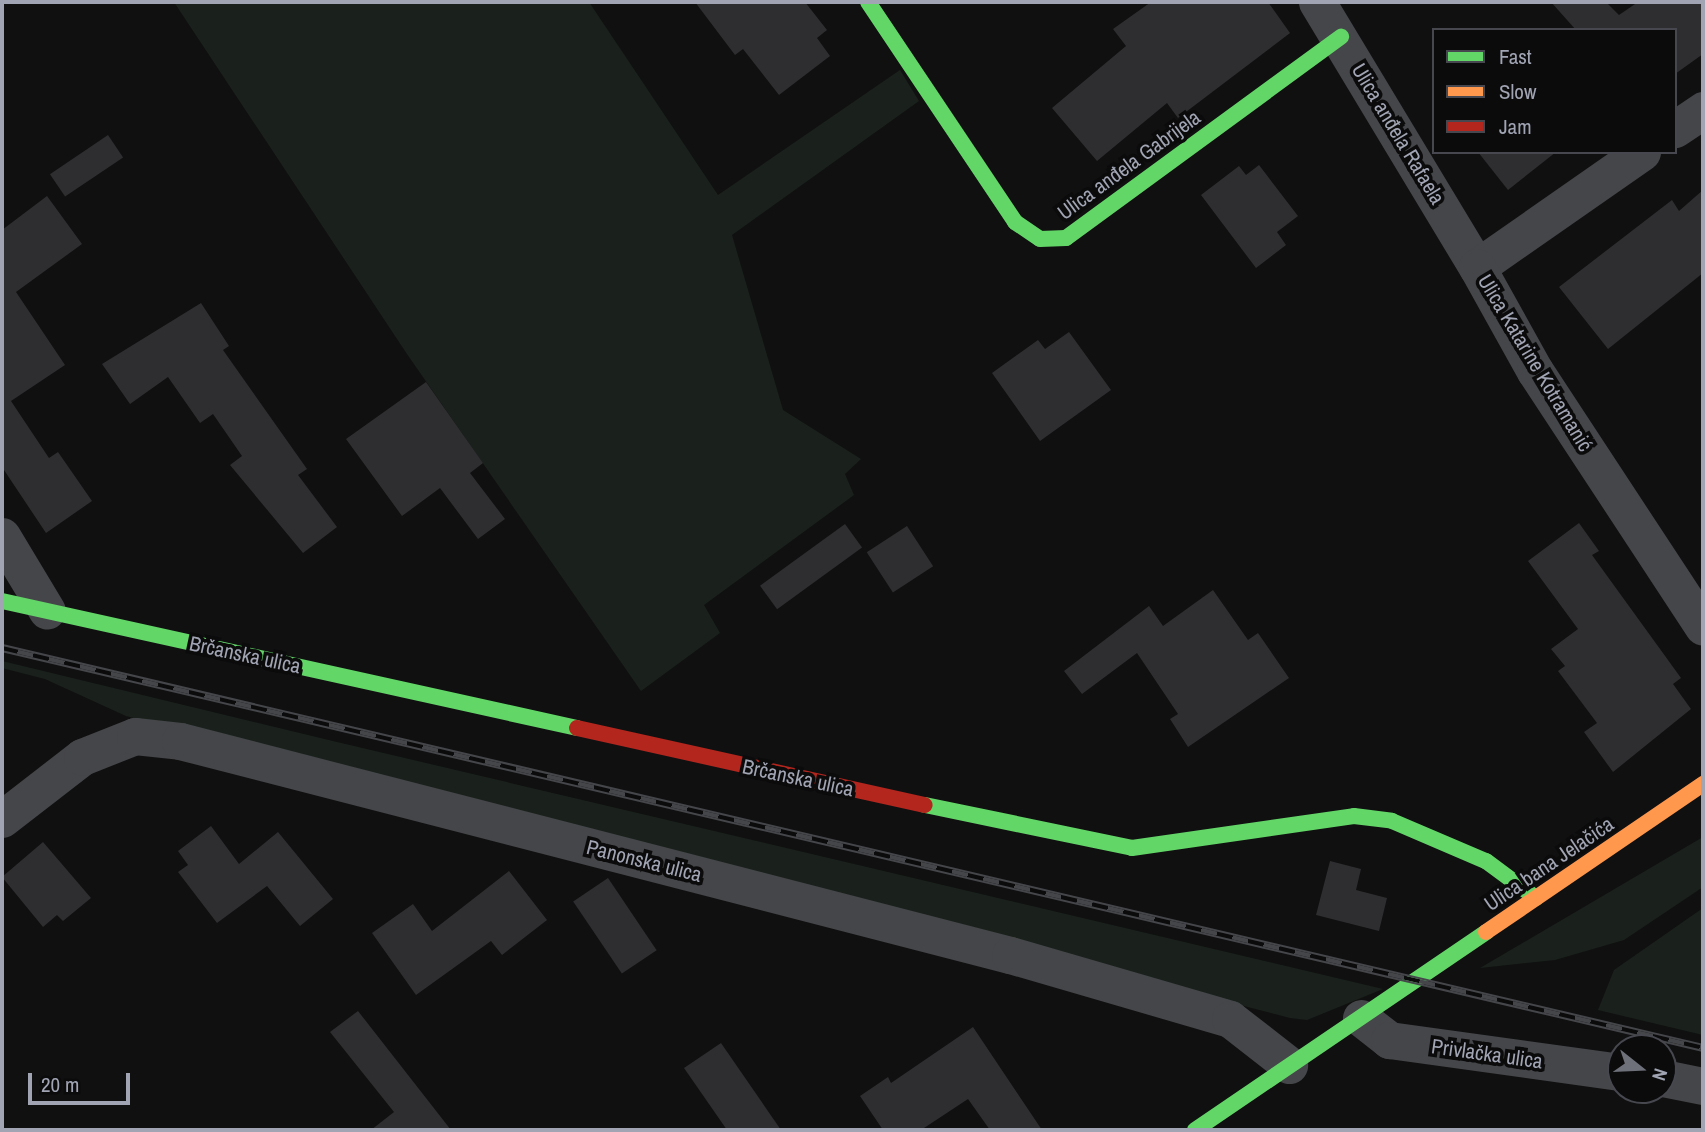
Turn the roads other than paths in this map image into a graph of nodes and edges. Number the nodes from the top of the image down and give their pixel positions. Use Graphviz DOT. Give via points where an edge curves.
graph roads {
  1 [pos="868,2"];
  2 [pos="1317,2"];
  3 [pos="1341,37"];
  4 [pos="1703,110"];
  5 [pos="1677,128"];
  6 [pos="1639,154"];
  7 [pos="1477,267"];
  8 [pos="2,536"];
  9 [pos="2,601"];
  10 [pos="47,611"];
  11 [pos="1703,627"];
  12 [pos="1703,784"];
  13 [pos="2,819"];
  14 [pos="1536,898"];
  15 [pos="1361,1018"];
  16 [pos="1289,1065"];
  17 [pos="1607,1070"];
  18 [pos="1677,1081"];
  19 [pos="1703,1086"];
  20 [pos="1195,1130"];
  1 -- 3 [label="street, Ulica anđela Gabrijela" via="1014,222 1040,239 1066,238"];
  2 -- 3 [label="street, Ulica anđela Rafaela"];
  3 -- 7 [label="street, Ulica anđela Rafaela"];
  4 -- 5 [label="street"];
  6 -- 7 [label="street, Ulica Katarine Kotramanić"];
  7 -- 11 [label="street, Ulica Katarine Kotramanić" via="1535,371"];
  8 -- 10 [label="street"];
  9 -- 10 [label="street, Brčanska ulica"];
  10 -- 14 [label="street, Brčanska ulica" via="1132,848 1354,816 1392,821 1486,861"];
  12 -- 14 [label="street, Ulica bana Jelačića"];
  13 -- 16 [label="street, Panonska ulica" via="82,757 135,736 180,741 1010,955 1230,1018"];
  14 -- 15 [label="street, Ulica bana Jelačića"];
  15 -- 16 [label="street, Ulica bana Jelačića"];
  15 -- 17 [label="street, Privlačka ulica" via="1389,1040"];
  16 -- 20 [label="street, Ulica bana Jelačića"];
  18 -- 19 [label="street"];
}
